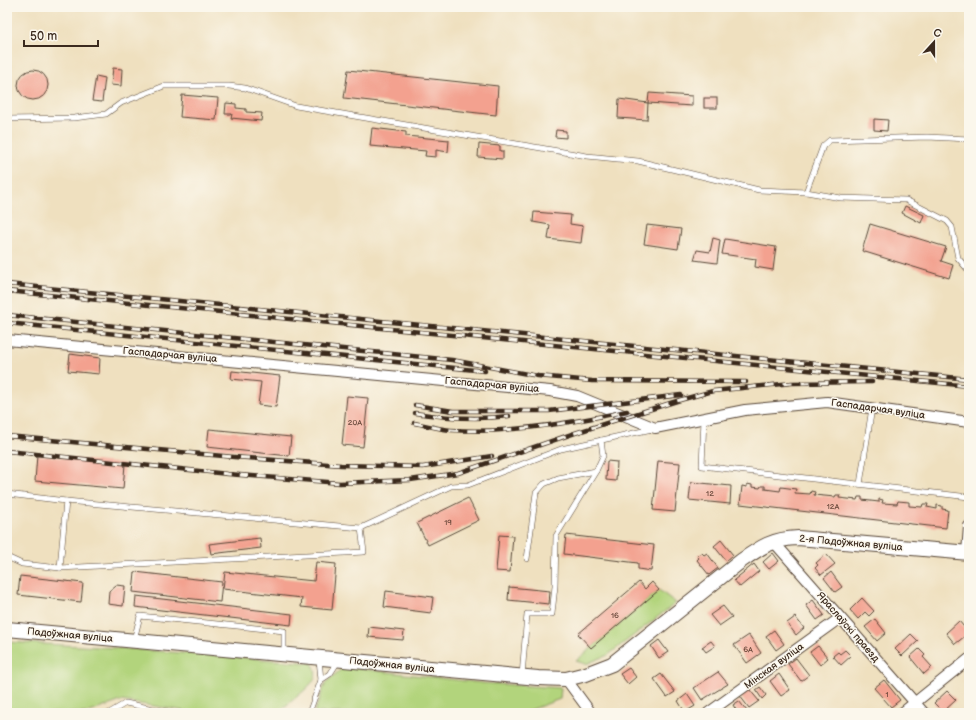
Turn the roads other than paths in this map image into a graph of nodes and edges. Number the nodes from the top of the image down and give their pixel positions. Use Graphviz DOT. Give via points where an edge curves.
graph roads {
  1 [pos="7,119"];
  2 [pos="969,139"];
  3 [pos="806,192"];
  4 [pos="969,271"];
  5 [pos="7,340"];
  6 [pos="872,408"];
  7 [pos="704,419"];
  8 [pos="969,422"];
  9 [pos="655,428"];
  10 [pos="601,440"];
  11 [pos="596,470"];
  12 [pos="860,484"];
  13 [pos="7,494"];
  14 [pos="969,497"];
  15 [pos="66,501"];
  16 [pos="969,526"];
  17 [pos="361,528"];
  18 [pos="774,541"];
  19 [pos="968,553"];
  20 [pos="7,557"];
  21 [pos="527,559"];
  22 [pos="741,561"];
  23 [pos="60,568"];
  24 [pos="840,618"];
  25 [pos="7,629"];
  26 [pos="134,641"];
  27 [pos="284,655"];
  28 [pos="319,658"];
  29 [pos="969,659"];
  30 [pos="339,660"];
  31 [pos="522,677"];
  32 [pos="566,679"];
  33 [pos="321,680"];
  34 [pos="915,703"];
  35 [pos="109,713"];
  36 [pos="171,713"];
  37 [pos="309,713"];
  38 [pos="591,713"];
  39 [pos="708,713"];
  40 [pos="902,713"];
  41 [pos="924,713"];
  1 -- 3 [label="lane" via="74,118 106,114 122,103 164,86 229,86 245,88 296,106 587,156 638,161 759,190"];
  2 -- 3 [label="lane" via="927,137 830,140 823,146"];
  3 -- 4 [label="lane" via="841,198 913,202 947,221 952,227 958,258"];
  5 -- 9 [label="street, Гаспадарчая вуліца" via="550,391 577,396"];
  6 -- 7 [label="street, Гаспадарчая вуліца" via="827,402 745,410"];
  6 -- 8 [label="street, Гаспадарчая вуліца"];
  6 -- 12 [label="lane"];
  7 -- 9 [label="street, Гаспадарчая вуліца"];
  7 -- 12 [label="lane" via="702,466"];
  9 -- 10 [label="lane"];
  10 -- 11 [label="lane" via="603,456"];
  10 -- 17 [label="lane" via="561,450 468,485 451,486"];
  11 -- 21 [label="lane" via="558,478 544,484 536,492"];
  11 -- 31 [label="lane" via="556,536 552,614 527,614"];
  12 -- 14 [label="lane"];
  13 -- 15 [label="lane"];
  15 -- 17 [label="lane"];
  15 -- 23 [label="lane"];
  16 -- 19 [label="street, 2-я Падоўжная вуліца"];
  17 -- 23 [label="lane" via="364,552"];
  18 -- 19 [label="main road, 2-я Падоўжная вуліца" via="798,538"];
  18 -- 22 [label="main road, 2-я Падоўжная вуліца"];
  18 -- 24 [label="street, Яраслаўскі праезд"];
  20 -- 23 [label="lane" via="22,564"];
  22 -- 32 [label="main road, Падоўжная вуліца" via="612,664"];
  24 -- 34 [label="street, Яраслаўскі праезд"];
  24 -- 39 [label="street, Мінская вуліца"];
  25 -- 26 [label="main road, Падоўжная вуліца"];
  26 -- 27 [label="main road, Падоўжная вуліца"];
  26 -- 27 [label="lane" via="140,616 284,631"];
  27 -- 28 [label="main road, Падоўжная вуліца"];
  28 -- 30 [label="main road, Падоўжная вуліца"];
  28 -- 33 [label="lane"];
  29 -- 34 [label="street"];
  30 -- 31 [label="main road, Падоўжная вуліца"];
  30 -- 33 [label="lane" via="330,674"];
  31 -- 32 [label="main road, Падоўжная вуліца"];
  32 -- 38 [label="street"];
  33 -- 37 [label="lane"];
  34 -- 40 [label="street"];
  34 -- 41 [label="street, Яраслаўскі праезд"];
  35 -- 36 [label="lane" via="126,703"];
}
